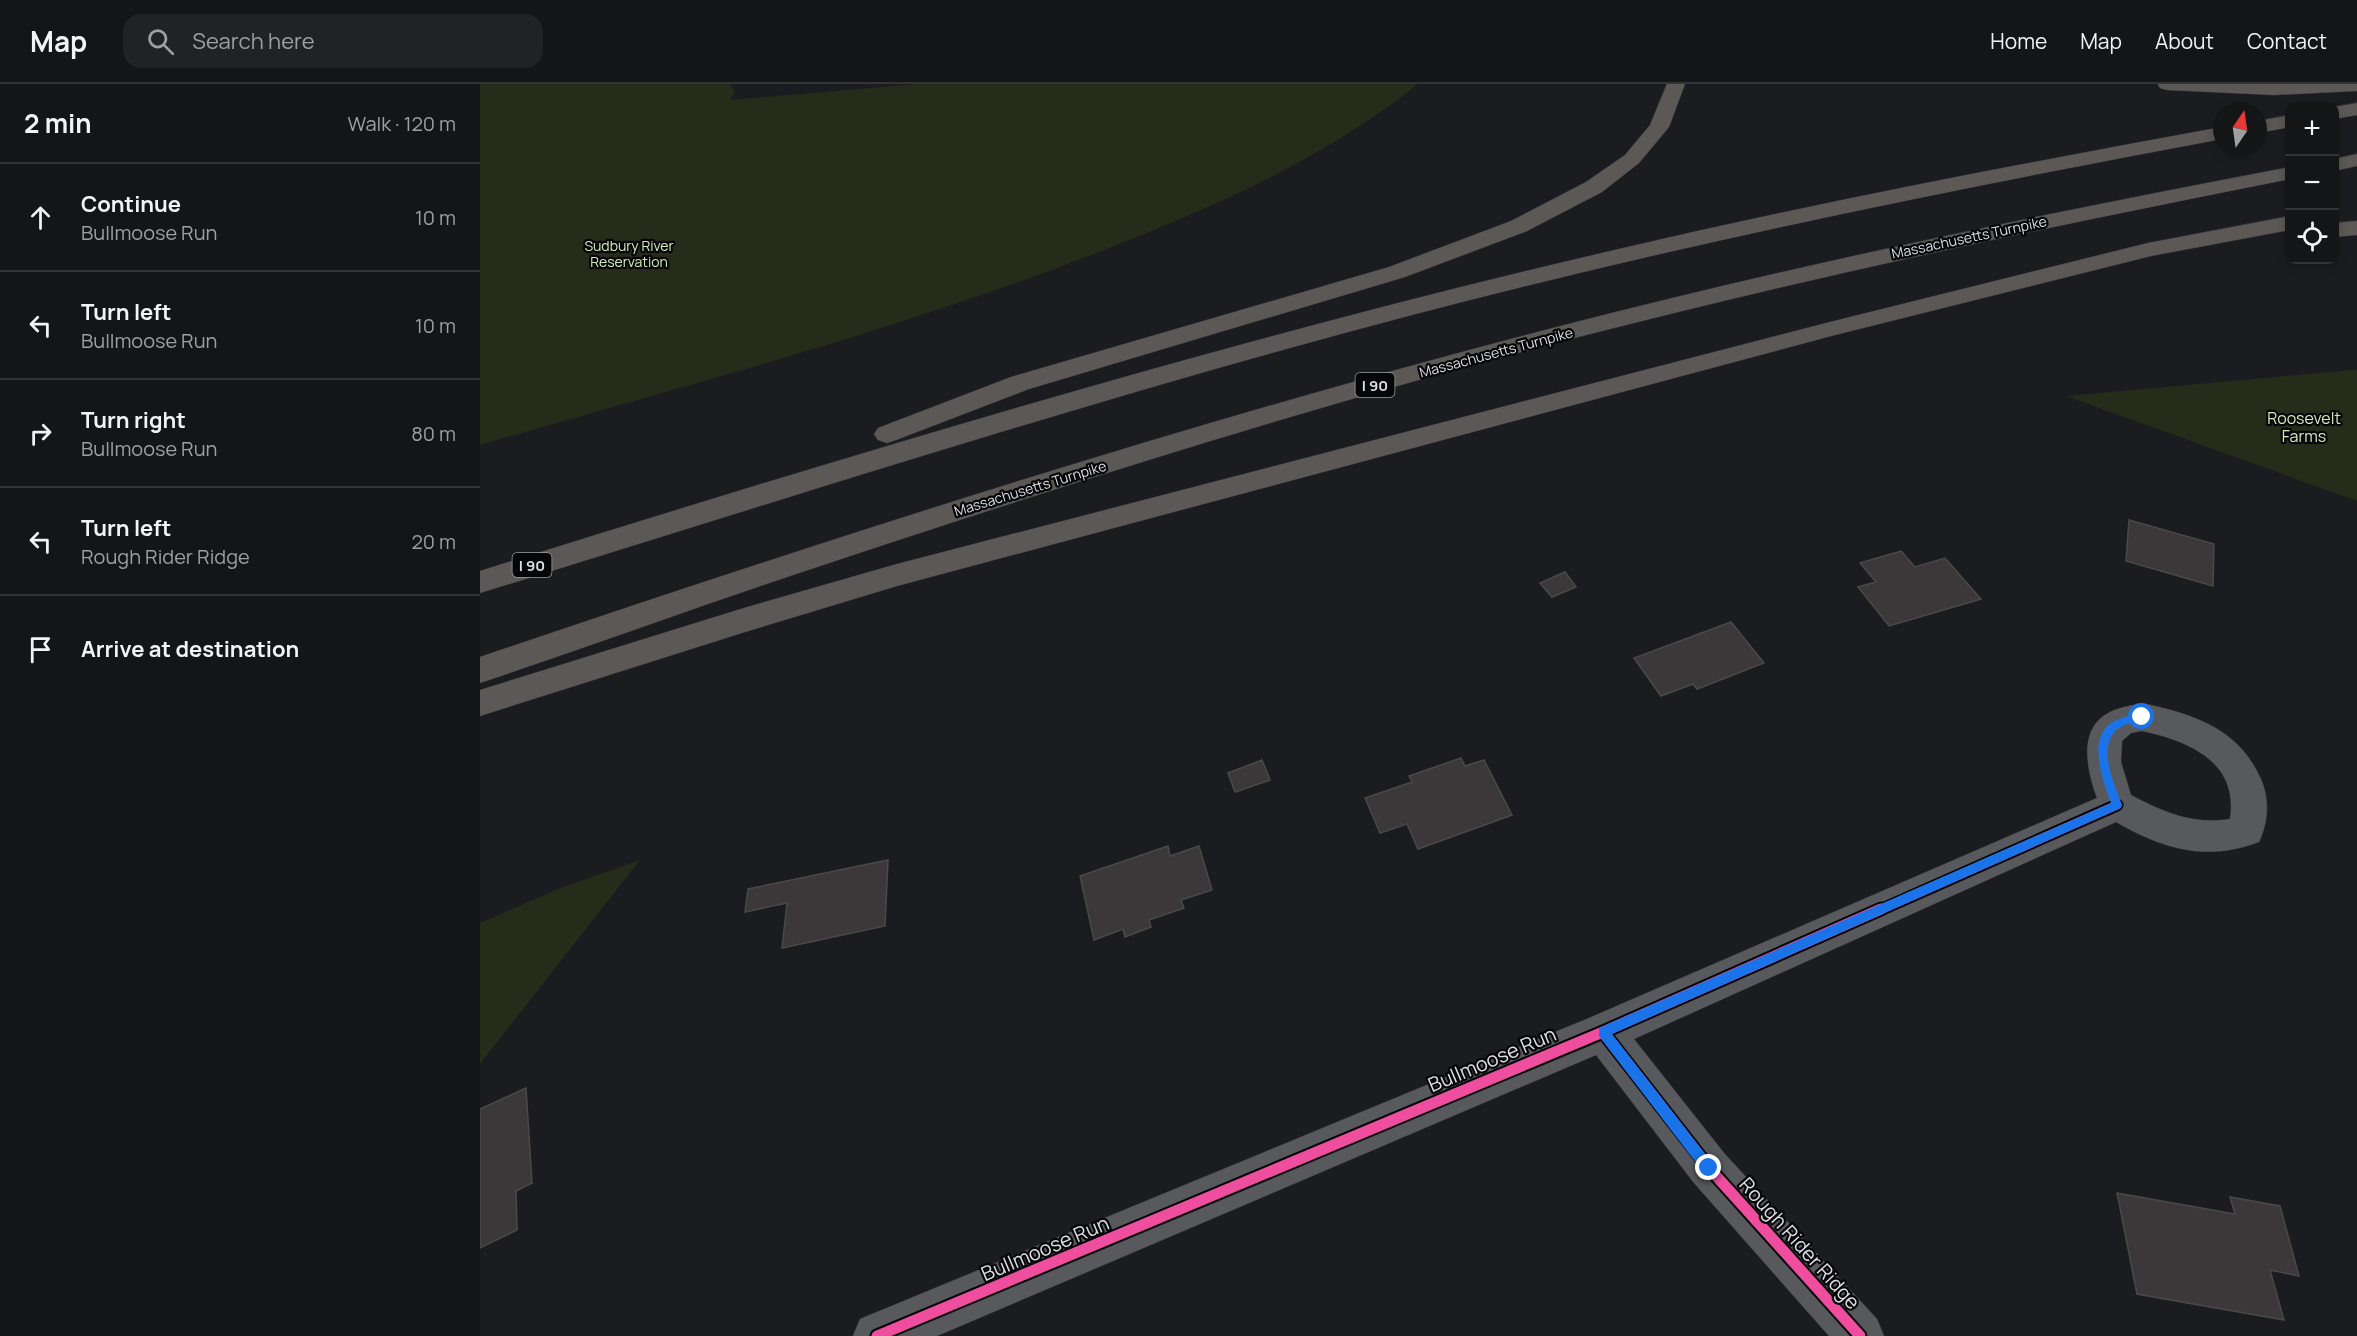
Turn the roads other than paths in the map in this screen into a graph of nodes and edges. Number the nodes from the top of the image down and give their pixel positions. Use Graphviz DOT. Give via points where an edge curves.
graph roads {
  1 [pos="1676,84"];
  2 [pos="2167,84"];
  3 [pos="2357,85"];
  4 [pos="2357,109"];
  5 [pos="2339,112"];
  6 [pos="2285,122"];
  7 [pos="2267,125"];
  8 [pos="2213,135"];
  9 [pos="2357,160"];
  10 [pos="2339,164"];
  11 [pos="2285,174"];
  12 [pos="2357,215"];
  13 [pos="2339,217"];
  14 [pos="2285,224"];
  15 [pos="2357,228"];
  16 [pos="2339,230"];
  17 [pos="2285,236"];
  18 [pos="2079,270"];
  19 [pos="584,549"];
  20 [pos="480,582"];
  21 [pos="480,670"];
  22 [pos="480,703"];
  23 [pos="2117,805"];
  24 [pos="1603,1032"];
  25 [pos="877,1336"];
  26 [pos="1860,1336"];
  1 -- 19 [label="highway" via="1659,127 1632,159 1579,196 1498,235 1342,289 1020,383"];
  2 -- 3 [label="highway" via="2274,89"];
  4 -- 5 [label="highway"];
  6 -- 7 [label="highway"];
  8 -- 19 [label="highway, I 90" via="1848,205 1512,282 1034,411"];
  9 -- 10 [label="highway"];
  11 -- 21 [label="highway, Massachusetts Turnpike / I 90" via="1917,248 1495,351 954,511"];
  12 -- 13 [label="highway"];
  14 -- 18 [label="highway" via="2148,250"];
  15 -- 16 [label="highway"];
  17 -- 18 [label="highway"];
  18 -- 22 [label="highway" via="1830,329 908,572"];
  19 -- 20 [label="highway, I 90"];
  23 -- 24 [label="street, Bullmoose Run"];
  24 -- 25 [label="street, Bullmoose Run"];
  24 -- 26 [label="street, Rough Rider Ridge" via="1709,1168"];
}
